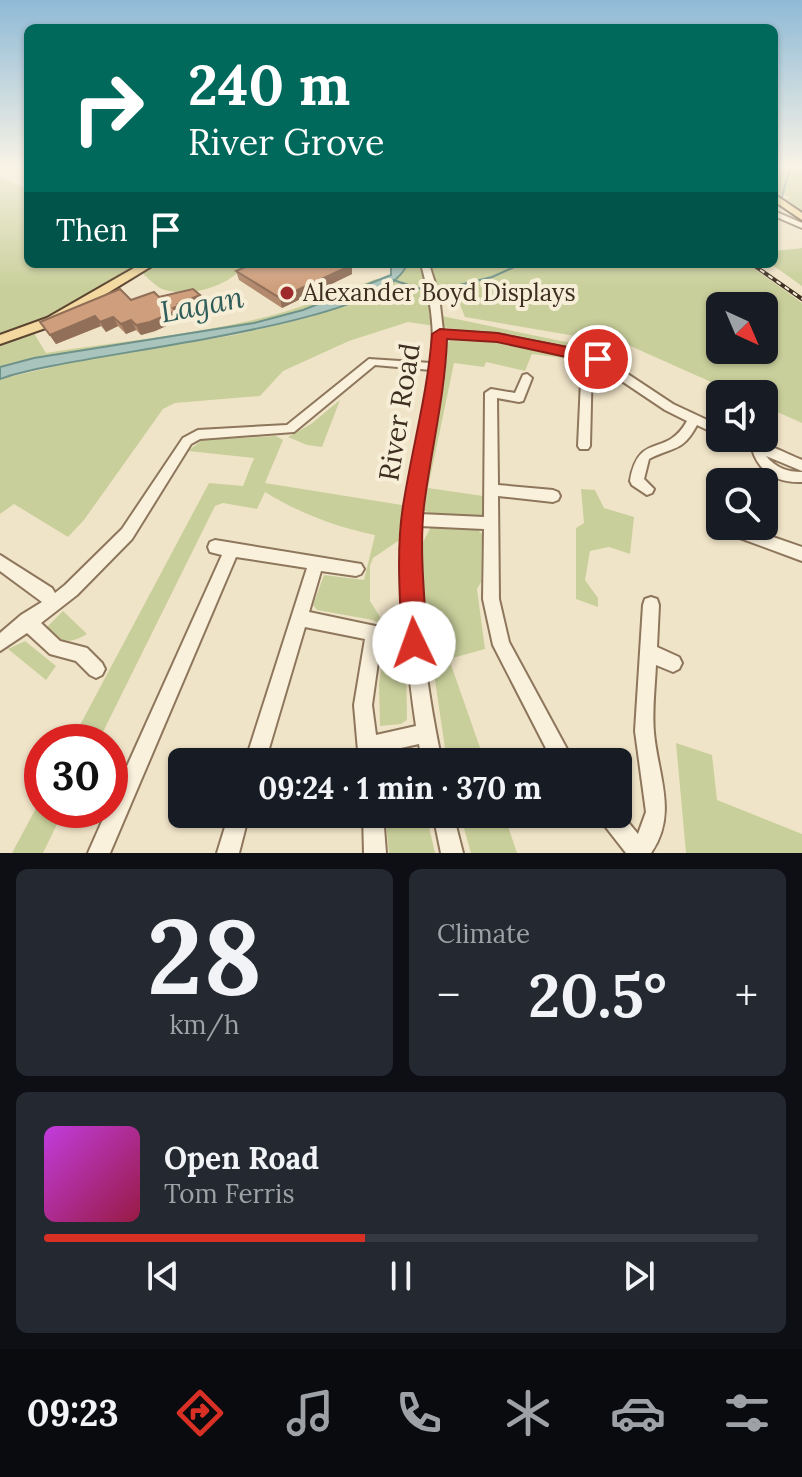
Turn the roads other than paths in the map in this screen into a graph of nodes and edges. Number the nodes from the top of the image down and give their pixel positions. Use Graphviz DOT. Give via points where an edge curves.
graph roads {
  1 [pos="778,213"];
  2 [pos="798,214"];
  3 [pos="778,215"];
  4 [pos="802,226"];
  5 [pos="142,268"];
  6 [pos="426,268"];
  7 [pos="440,334"];
  8 [pos="0,340"];
  9 [pos="587,355"];
  10 [pos="438,367"];
  11 [pos="527,378"];
  12 [pos="693,421"];
  13 [pos="706,426"];
  14 [pos="584,446"];
  15 [pos="760,452"];
  16 [pos="772,452"];
  17 [pos="802,466"];
  18 [pos="802,477"];
  19 [pos="647,489"];
  20 [pos="491,490"];
  21 [pos="553,496"];
  22 [pos="413,520"];
  23 [pos="490,523"];
  24 [pos="764,540"];
  25 [pos="802,554"];
  26 [pos="0,562"];
  27 [pos="316,563"];
  28 [pos="356,569"];
  29 [pos="52,603"];
  30 [pos="651,605"];
  31 [pos="299,618"];
  32 [pos="27,621"];
  33 [pos="0,643"];
  34 [pos="648,652"];
  35 [pos="673,663"];
  36 [pos="96,669"];
  37 [pos="426,733"];
  38 [pos="259,748"];
  39 [pos="367,748"];
  40 [pos="385,748"];
  41 [pos="429,748"];
  42 [pos="556,748"];
  43 [pos="235,828"];
  44 [pos="374,828"];
  45 [pos="446,828"];
  46 [pos="620,828"];
  47 [pos="640,852"];
  48 [pos="99,853"];
  49 [pos="228,853"];
  50 [pos="375,853"];
  51 [pos="452,853"];
  1 -- 2 [label="street"];
  3 -- 4 [label="street"];
  5 -- 8 [label="main road" via="52,321"];
  6 -- 7 [label="street, River Road"];
  7 -- 9 [label="street" via="497,337"];
  7 -- 10 [label="street, River Road"];
  9 -- 12 [label="street"];
  9 -- 14 [label="street"];
  10 -- 22 [label="street, River Road"];
  10 -- 29 [label="street" via="373,361 290,429 198,435 187,441 127,534"];
  11 -- 20 [label="street" via="519,398 491,393"];
  12 -- 13 [label="street"];
  12 -- 19 [label="street" via="679,442 639,460 637,481"];
  15 -- 18 [label="street" via="765,465 789,478"];
  16 -- 17 [label="street"];
  20 -- 21 [label="street"];
  20 -- 23 [label="street"];
  22 -- 23 [label="street"];
  22 -- 37 [label="street, River Road" via="413,626"];
  23 -- 42 [label="street" via="491,599 501,645"];
  24 -- 25 [label="street"];
  26 -- 29 [label="street" via="46,593"];
  27 -- 28 [label="street"];
  27 -- 31 [label="street"];
  27 -- 48 [label="street" via="223,548"];
  29 -- 32 [label="street"];
  30 -- 34 [label="street"];
  31 -- 38 [label="street"];
  31 -- 39 [label="street" via="374,633 363,705"];
  32 -- 33 [label="street"];
  32 -- 36 [label="street" via="56,648 81,654"];
  34 -- 35 [label="street"];
  34 -- 47 [label="street" via="644,731 656,812"];
  37 -- 40 [label="street"];
  37 -- 41 [label="street, River Road"];
  43 -- 49 [label="street"];
  44 -- 50 [label="street"];
  45 -- 51 [label="street"];
  46 -- 47 [label="street"];
}
